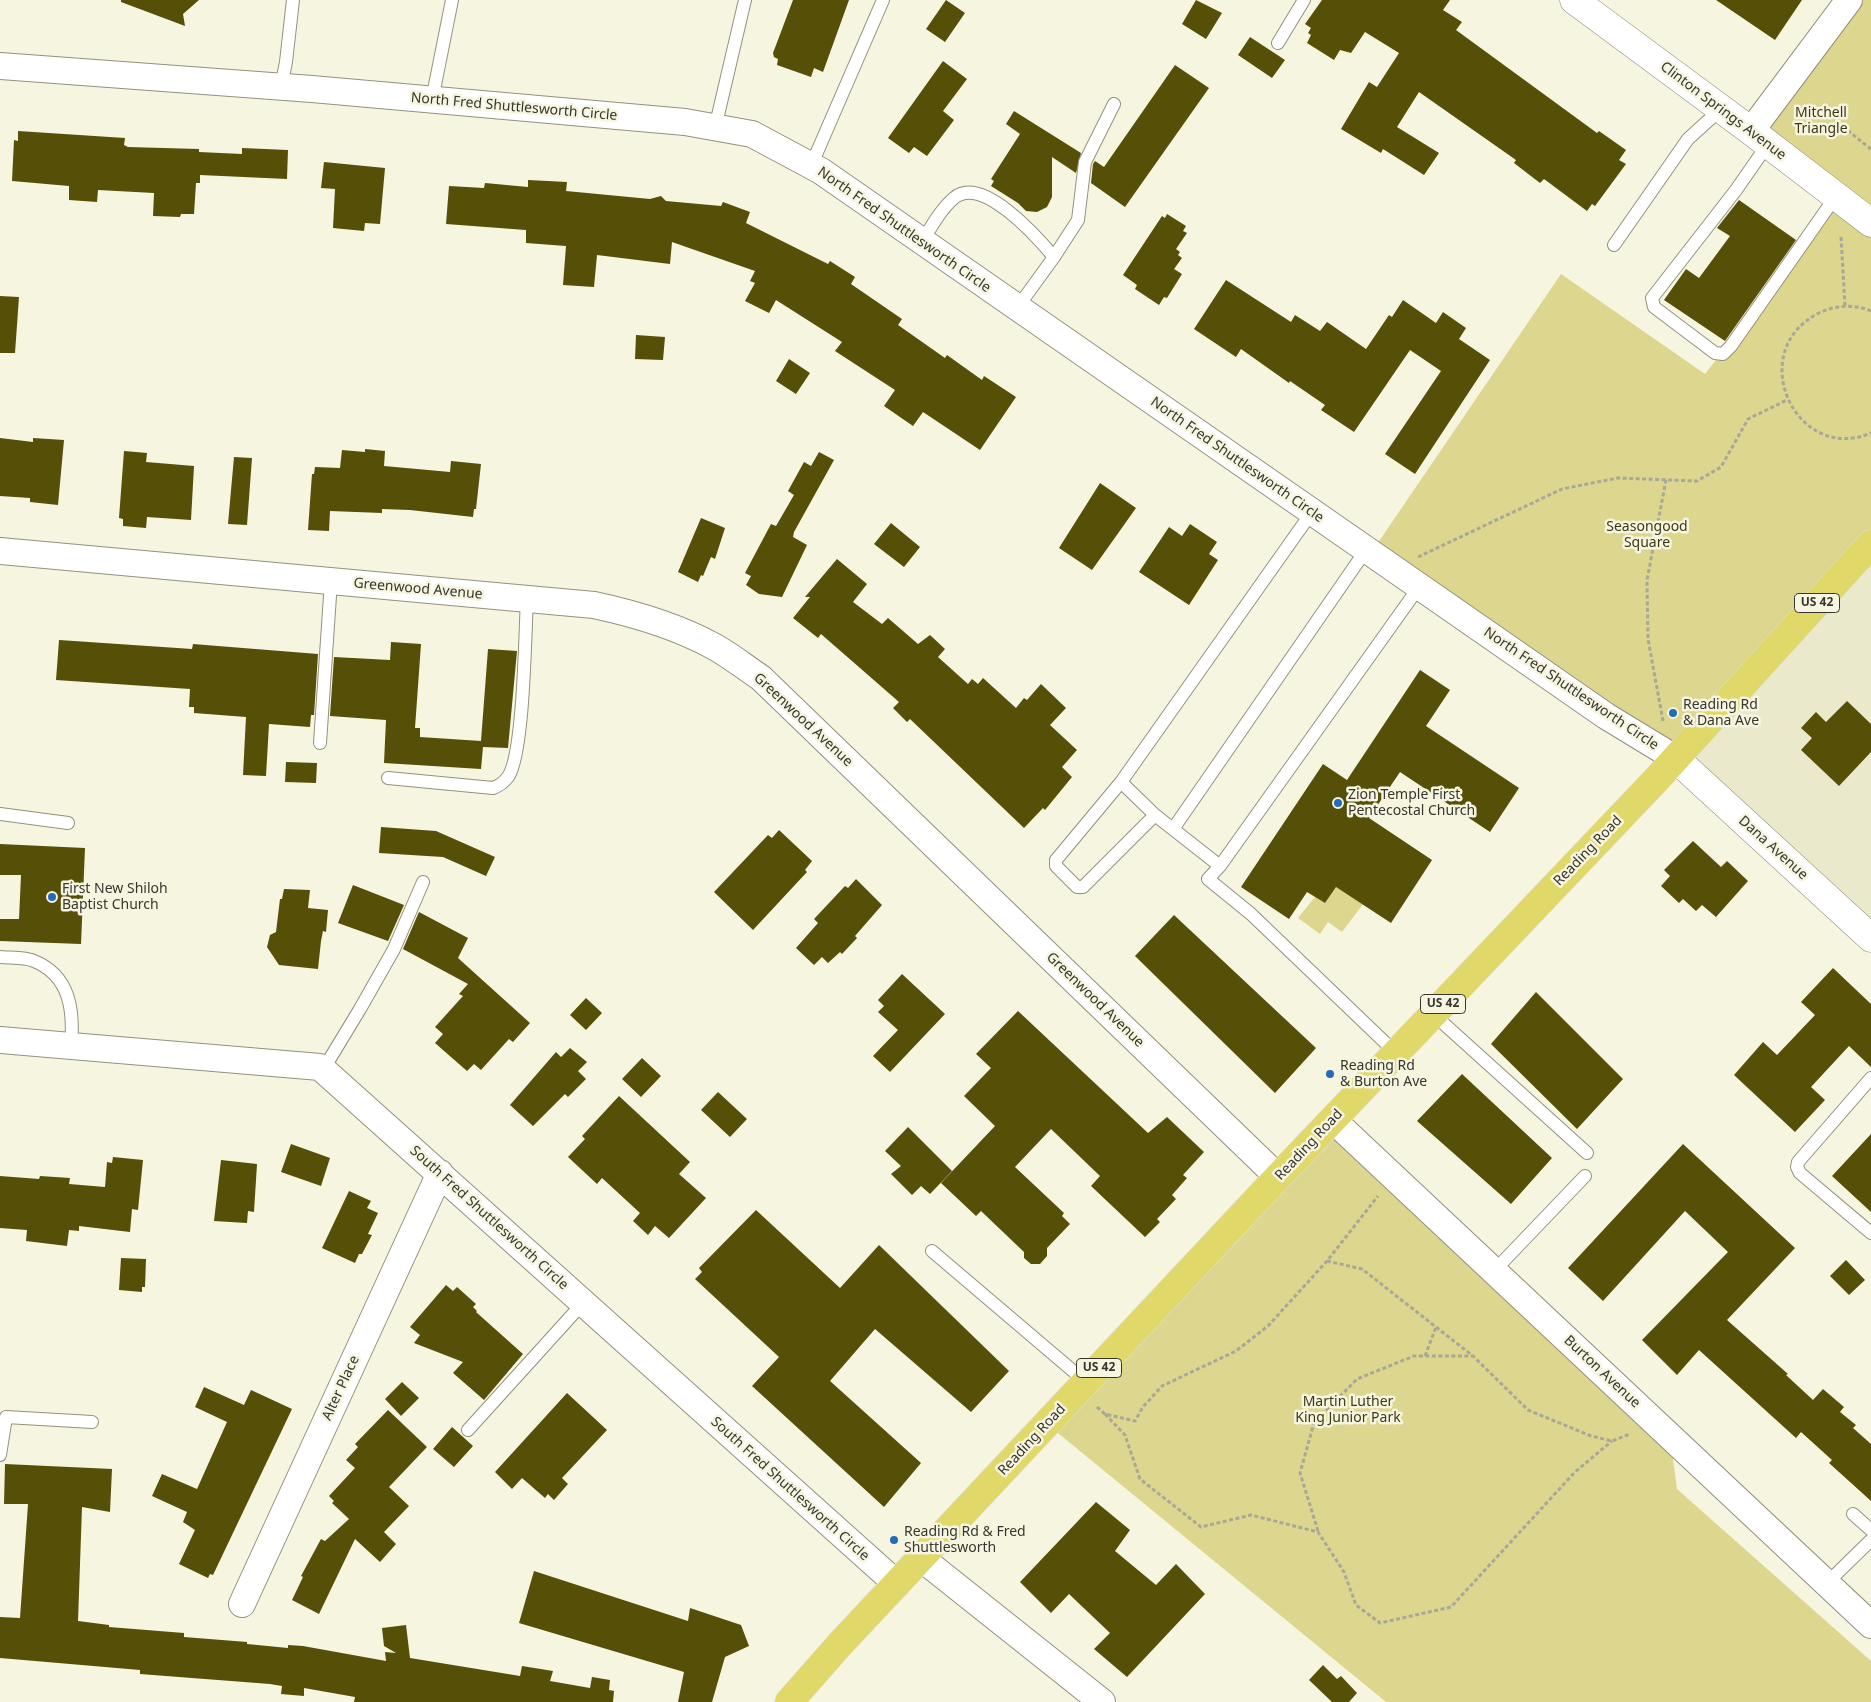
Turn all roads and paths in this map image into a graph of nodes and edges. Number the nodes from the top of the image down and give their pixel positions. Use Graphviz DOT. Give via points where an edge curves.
graph roads {
  1 [pos="293,0"];
  2 [pos="452,0"];
  3 [pos="746,0"];
  4 [pos="883,0"];
  5 [pos="1304,0"];
  6 [pos="1574,0"];
  7 [pos="1849,0"];
  8 [pos="1278,43"];
  9 [pos="0,66"];
  10 [pos="280,87"];
  11 [pos="432,100"];
  12 [pos="1114,104"];
  13 [pos="1721,108"];
  14 [pos="715,128"];
  15 [pos="1816,129"];
  16 [pos="1760,137"];
  17 [pos="1871,149"];
  18 [pos="811,166"];
  19 [pos="1836,196"];
  20 [pos="1871,223"];
  21 [pos="1841,237"];
  22 [pos="922,242"];
  23 [pos="1614,245"];
  24 [pos="1054,257"];
  25 [pos="1845,306"];
  26 [pos="1017,308"];
  27 [pos="1871,311"];
  28 [pos="1788,400"];
  29 [pos="1871,434"];
  30 [pos="1666,480"];
  31 [pos="1312,512"];
  32 [pos="1871,544"];
  33 [pos="1366,550"];
  34 [pos="0,551"];
  35 [pos="1393,568"];
  36 [pos="331,581"];
  37 [pos="1419,586"];
  38 [pos="528,599"];
  39 [pos="1663,720"];
  40 [pos="320,743"];
  41 [pos="1676,758"];
  42 [pos="388,778"];
  43 [pos="1121,782"];
  44 [pos="0,814"];
  45 [pos="1155,815"];
  46 [pos="68,823"];
  47 [pos="1173,829"];
  48 [pos="1220,866"];
  49 [pos="423,882"];
  50 [pos="1871,938"];
  51 [pos="0,957"];
  52 [pos="1433,1014"];
  53 [pos="0,1040"];
  54 [pos="71,1046"];
  55 [pos="1396,1053"];
  56 [pos="323,1070"];
  57 [pos="1871,1078"];
  58 [pos="1333,1120"];
  59 [pos="1587,1152"];
  60 [pos="440,1173"];
  61 [pos="1393,1176"];
  62 [pos="1585,1176"];
  63 [pos="1278,1177"];
  64 [pos="1871,1233"];
  65 [pos="932,1251"];
  66 [pos="1327,1261"];
  67 [pos="1494,1271"];
  68 [pos="584,1303"];
  69 [pos="1436,1327"];
  70 [pos="1424,1356"];
  71 [pos="1473,1356"];
  72 [pos="1082,1386"];
  73 [pos="1105,1414"];
  74 [pos="92,1422"];
  75 [pos="1656,1423"];
  76 [pos="468,1430"];
  77 [pos="1612,1442"];
  78 [pos="0,1455"];
  79 [pos="1853,1514"];
  80 [pos="1871,1530"];
  81 [pos="1318,1532"];
  82 [pos="1871,1540"];
  83 [pos="921,1558"];
  84 [pos="1827,1583"];
  85 [pos="897,1584"];
  86 [pos="242,1604"];
  87 [pos="1871,1625"];
  88 [pos="790,1702"];
  89 [pos="1102,1702"];
  1 -- 10 [label="lane"];
  2 -- 11 [label="lane"];
  3 -- 14 [label="lane"];
  4 -- 18 [label="lane"];
  5 -- 8 [label="lane"];
  6 -- 13 [label="street, Clinton Springs Avenue"];
  7 -- 16 [label="street"];
  9 -- 10 [label="street, North Fred Shuttlesworth Circle"];
  10 -- 11 [label="street, North Fred Shuttlesworth Circle"];
  11 -- 14 [label="street, North Fred Shuttlesworth Circle" via="685,122"];
  12 -- 24 [label="lane" via="1085,162 1078,220"];
  13 -- 16 [label="street, Clinton Springs Avenue"];
  13 -- 23 [label="lane" via="1688,139"];
  14 -- 18 [label="street, North Fred Shuttlesworth Circle" via="752,134"];
  15 -- 17 [label="path" via="1826,124 1839,124"];
  16 -- 19 [label="street, Clinton Springs Avenue"];
  16 -- 19 [label="lane" via="1736,190 1652,298 1654,307 1715,353 1723,354 1732,346"];
  18 -- 22 [label="street, North Fred Shuttlesworth Circle"];
  19 -- 20 [label="street, Clinton Springs Avenue"];
  21 -- 25 [label="path"];
  22 -- 24 [label="lane" via="955,197 965,193 979,194 1005,208"];
  22 -- 26 [label="street, North Fred Shuttlesworth Circle"];
  24 -- 26 [label="lane"];
  25 -- 27 [label="path"];
  25 -- 28 [label="path" via="1827,309 1796,330 1782,364 1782,382"];
  26 -- 31 [label="street, North Fred Shuttlesworth Circle"];
  28 -- 29 [label="path" via="1800,419 1819,432 1840,438"];
  28 -- 30 [label="path" via="1748,420 1721,467 1697,481"];
  30 -- 35 [label="path" via="1618,478 1562,489"];
  30 -- 39 [label="path" via="1647,580 1648,639"];
  31 -- 33 [label="street, North Fred Shuttlesworth Circle"];
  31 -- 43 [label="lane"];
  32 -- 41 [label="main road, Reading Road / US 42"];
  33 -- 35 [label="street, North Fred Shuttlesworth Circle"];
  33 -- 47 [label="lane"];
  34 -- 36 [label="street, Greenwood Avenue"];
  35 -- 37 [label="street, North Fred Shuttlesworth Circle"];
  36 -- 38 [label="street, Greenwood Avenue"];
  36 -- 40 [label="lane"];
  37 -- 41 [label="street, North Fred Shuttlesworth Circle" via="1606,716"];
  37 -- 48 [label="lane"];
  38 -- 42 [label="lane" via="516,746 508,776 493,788"];
  38 -- 63 [label="street, Greenwood Avenue" via="594,605 636,614 716,648 761,678"];
  41 -- 50 [label="street, Dana Avenue"];
  41 -- 52 [label="main road, Reading Road / US 42"];
  43 -- 45 [label="lane"];
  43 -- 45 [label="lane" via="1056,860 1056,866 1078,887 1083,887"];
  44 -- 46 [label="lane"];
  45 -- 47 [label="lane"];
  47 -- 48 [label="lane"];
  48 -- 55 [label="lane" via="1208,879 1251,914"];
  49 -- 56 [label="lane" via="394,948"];
  51 -- 54 [label="lane" via="33,961 53,972 67,994 73,1018"];
  52 -- 55 [label="main road, Reading Road / US 42"];
  52 -- 59 [label="lane"];
  53 -- 54 [label="street"];
  54 -- 56 [label="street" via="320,1067"];
  55 -- 58 [label="main road, Reading Road / US 42"];
  56 -- 60 [label="street, South Fred Shuttlesworth Circle"];
  57 -- 64 [label="lane" via="1798,1162 1797,1168"];
  58 -- 61 [label="street, Burton Avenue"];
  58 -- 63 [label="main road, Reading Road / US 42"];
  60 -- 68 [label="street, South Fred Shuttlesworth Circle"];
  60 -- 86 [label="street, Alter Place"];
  61 -- 66 [label="path"];
  61 -- 67 [label="street, Burton Avenue"];
  62 -- 67 [label="lane"];
  63 -- 72 [label="main road, Reading Road / US 42"];
  65 -- 72 [label="lane"];
  66 -- 69 [label="path" via="1362,1269"];
  66 -- 73 [label="path" via="1268,1326 1236,1351 1162,1386 1135,1421"];
  67 -- 75 [label="street, Burton Avenue"];
  68 -- 76 [label="lane"];
  68 -- 85 [label="street, South Fred Shuttlesworth Circle"];
  69 -- 70 [label="path"];
  69 -- 71 [label="path"];
  70 -- 71 [label="path"];
  70 -- 81 [label="path" via="1414,1356 1357,1379 1314,1423 1300,1473"];
  71 -- 77 [label="path" via="1528,1410"];
  72 -- 73 [label="path"];
  72 -- 83 [label="main road, Reading Road / US 42"];
  73 -- 81 [label="path" via="1126,1435 1140,1479 1201,1527 1251,1515"];
  74 -- 78 [label="lane" via="6,1417"];
  75 -- 77 [label="path"];
  75 -- 84 [label="street, Burton Avenue"];
  77 -- 81 [label="path" via="1575,1472 1452,1607 1380,1623 1356,1605 1344,1572"];
  79 -- 80 [label="lane"];
  82 -- 84 [label="lane"];
  83 -- 85 [label="main road, Reading Road / US 42"];
  83 -- 89 [label="street"];
  84 -- 87 [label="street, Burton Avenue"];
  85 -- 88 [label="main road, Reading Road / US 42"];
}
